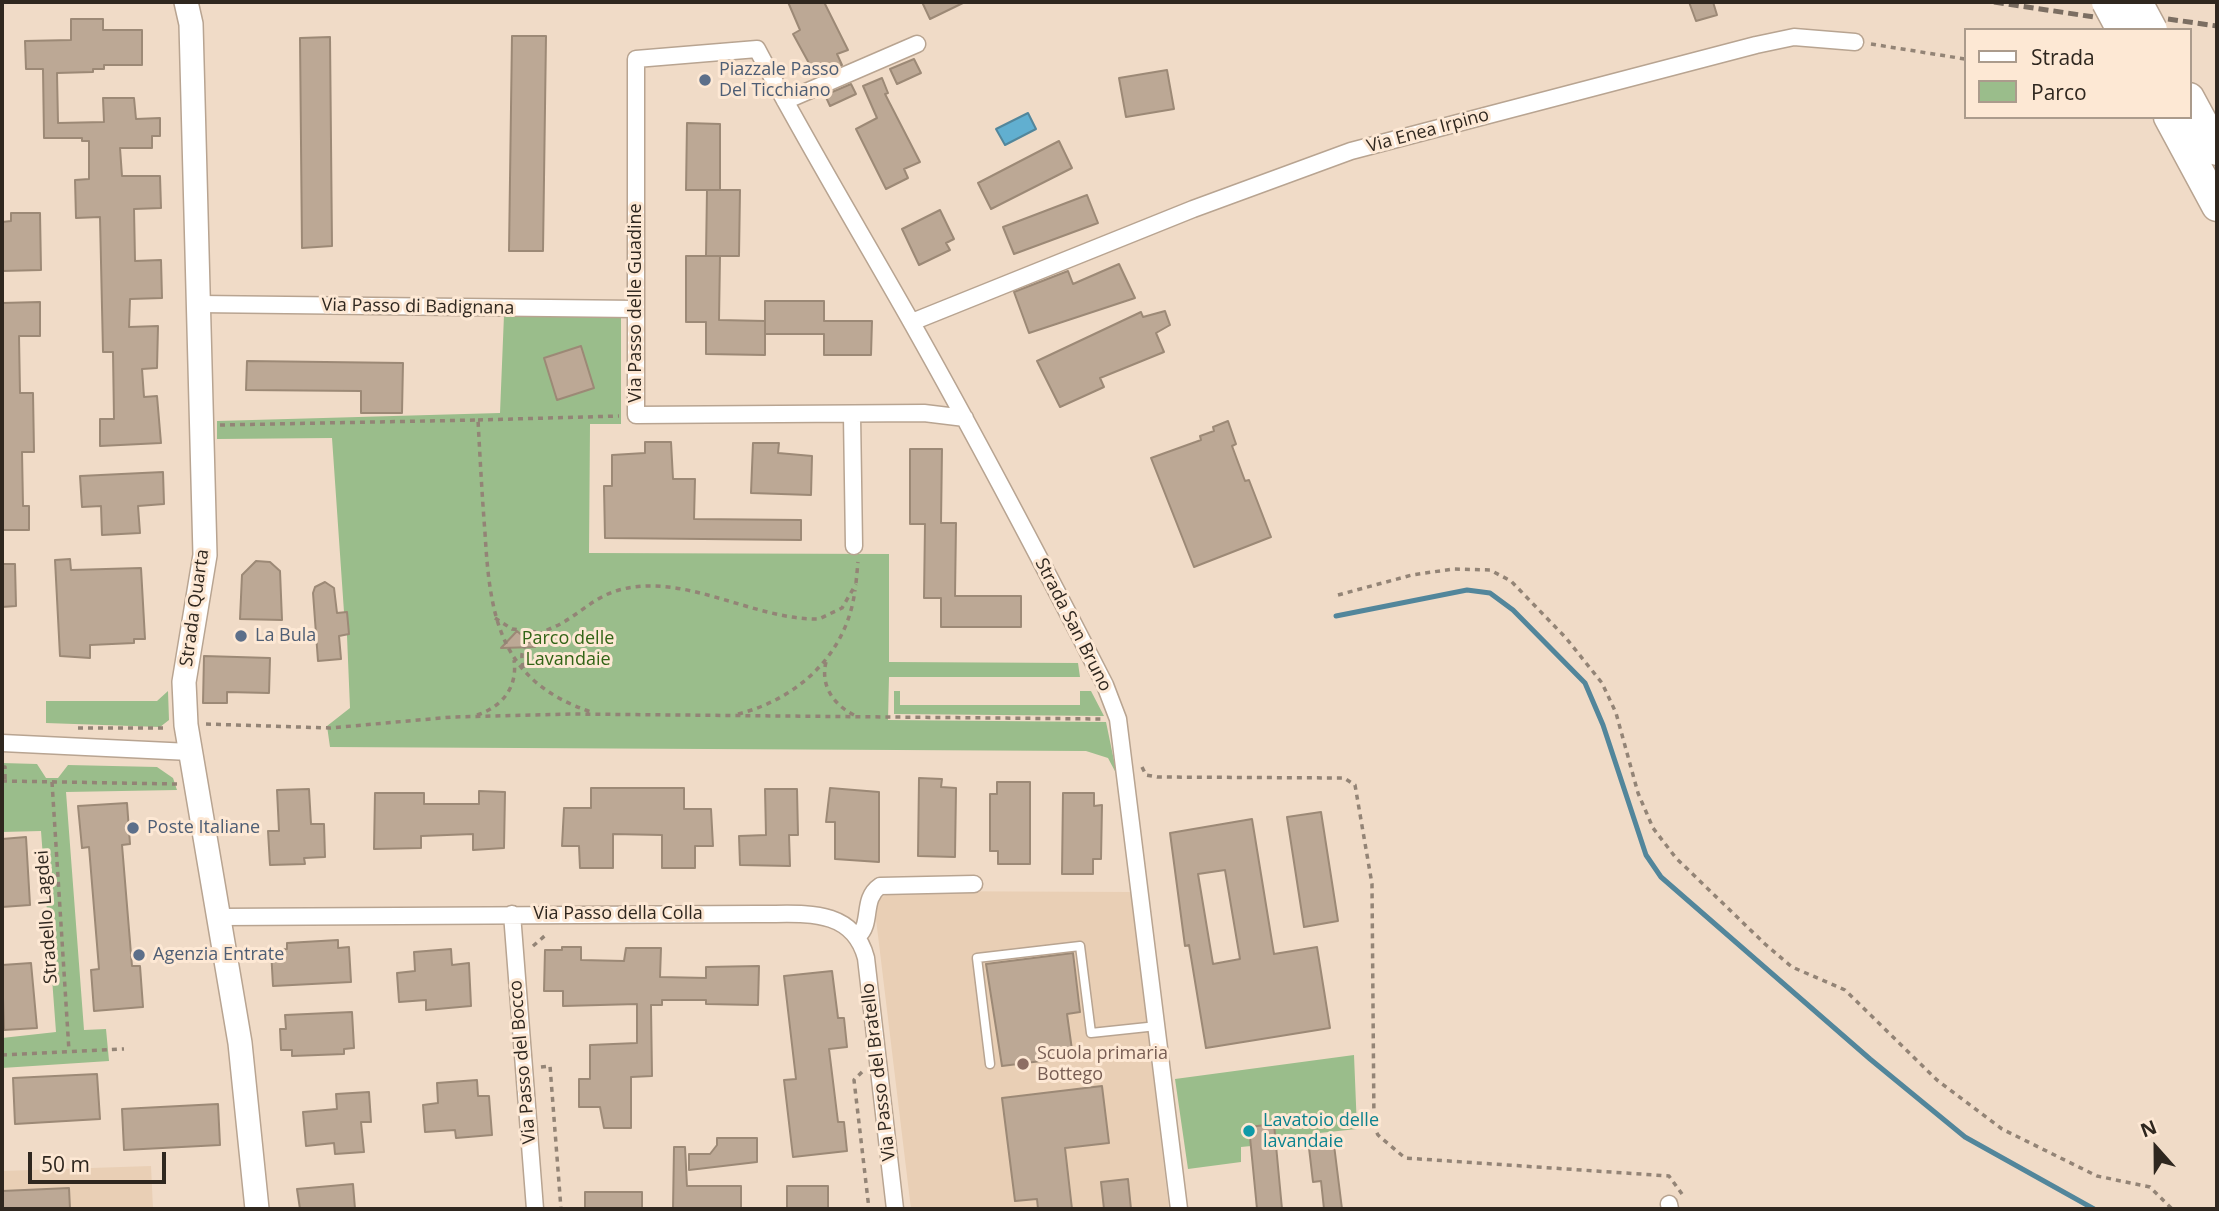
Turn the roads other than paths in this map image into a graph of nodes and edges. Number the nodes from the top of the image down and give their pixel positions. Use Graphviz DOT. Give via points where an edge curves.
graph roads {
  1 [pos="186,2"];
  2 [pos="2107,2"];
  3 [pos="2137,2"];
  4 [pos="2121,28"];
  5 [pos="2151,28"];
  6 [pos="1855,42"];
  7 [pos="917,44"];
  8 [pos="757,49"];
  9 [pos="785,102"];
  10 [pos="2191,102"];
  11 [pos="2170,119"];
  12 [pos="2217,150"];
  13 [pos="2217,206"];
  14 [pos="199,304"];
  15 [pos="636,309"];
  16 [pos="912,322"];
  17 [pos="852,415"];
  18 [pos="965,418"];
  19 [pos="855,546"];
  20 [pos="2,743"];
  21 [pos="190,752"];
  22 [pos="974,884"];
  23 [pos="512,914"];
  24 [pos="220,917"];
  25 [pos="858,936"];
  26 [pos="1157,1026"];
  27 [pos="990,1064"];
  28 [pos="257,1209"];
  29 [pos="535,1209"];
  30 [pos="895,1209"];
  31 [pos="1179,1209"];
  1 -- 14 [label="street, Strada Quarta" via="191,23"];
  2 -- 4 [label="highway, bridge"];
  3 -- 5 [label="highway, bridge"];
  6 -- 16 [label="street, Via Enea Irpino" via="1794,37 1755,45 1351,152 1193,209"];
  7 -- 9 [label="street"];
  8 -- 9 [label="street, Strada San Bruno"];
  8 -- 15 [label="street, Via Passo delle Guadine" via="636,59"];
  9 -- 16 [label="street, Strada San Bruno"];
  10 -- 12 [label="highway"];
  11 -- 13 [label="highway"];
  14 -- 15 [label="street, Via Passo di Badignana"];
  14 -- 21 [label="street, Strada Quarta" via="205,555 184,682"];
  15 -- 17 [label="street, Via Passo delle Guadine" via="636,415"];
  16 -- 18 [label="street, Strada San Bruno"];
  17 -- 18 [label="street, Via Passo delle Guadine" via="924,413"];
  17 -- 19 [label="street"];
  18 -- 26 [label="street, Strada San Bruno" via="1105,685 1118,719"];
  20 -- 21 [label="street"];
  21 -- 24 [label="street, Strada Quarta"];
  22 -- 25 [label="street" via="880,887 869,898 865,926"];
  23 -- 24 [label="street, Via Passo della Colla"];
  23 -- 25 [label="street, Via Passo della Colla" via="815,916 839,922"];
  23 -- 29 [label="street, Via Passo del Bocco"];
  24 -- 28 [label="street, Strada Quarta" via="243,1066"];
  25 -- 30 [label="street, Via Passo del Bratello" via="868,970"];
  26 -- 27 [label="lane" via="1091,1033 1080,946 977,958"];
  26 -- 31 [label="street, Strada San Bruno"];
}
